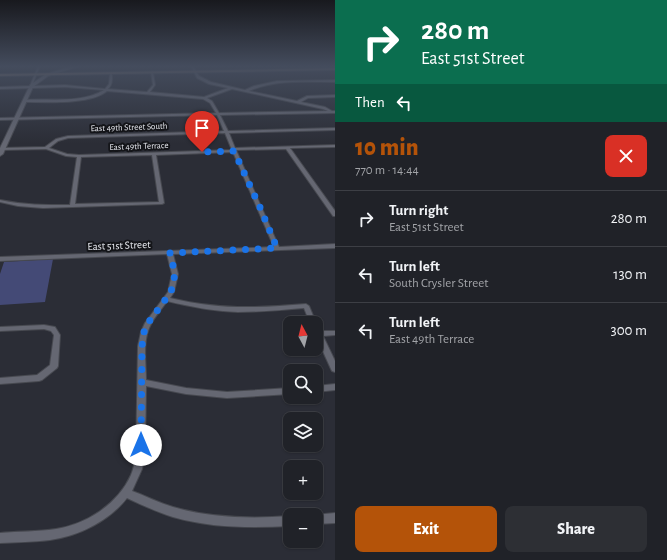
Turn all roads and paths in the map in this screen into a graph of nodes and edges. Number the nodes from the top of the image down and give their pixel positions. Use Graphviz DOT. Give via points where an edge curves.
graph roads {
  1 [pos="28,92"];
  2 [pos="102,92"];
  3 [pos="139,92"];
  4 [pos="220,92"];
  5 [pos="250,92"];
  6 [pos="148,93"];
  7 [pos="335,96"];
  8 [pos="204,98"];
  9 [pos="24,100"];
  10 [pos="298,102"];
  11 [pos="333,112"];
  12 [pos="218,113"];
  13 [pos="16,118"];
  14 [pos="0,119"];
  15 [pos="335,129"];
  16 [pos="226,132"];
  17 [pos="335,146"];
  18 [pos="46,148"];
  19 [pos="288,148"];
  20 [pos="1,149"];
  21 [pos="234,150"];
  22 [pos="0,154"];
  23 [pos="154,154"];
  24 [pos="79,156"];
  25 [pos="0,201"];
  26 [pos="72,206"];
  27 [pos="335,214"];
  28 [pos="335,246"];
  29 [pos="277,248"];
  30 [pos="170,253"];
  31 [pos="0,260"];
  32 [pos="166,299"];
  33 [pos="310,316"];
  34 [pos="0,329"];
  35 [pos="323,332"];
  36 [pos="335,333"];
  37 [pos="323,344"];
  38 [pos="335,369"];
  39 [pos="0,381"];
  40 [pos="142,382"];
  41 [pos="335,387"];
  42 [pos="323,388"];
  43 [pos="283,391"];
  44 [pos="125,492"];
  45 [pos="335,518"];
  46 [pos="323,519"];
  47 [pos="283,521"];
  48 [pos="0,538"];
  1 -- 9 [label="street"];
  2 -- 9 [label="street" via="85,99"];
  3 -- 6 [label="street"];
  4 -- 8 [label="street"];
  5 -- 10 [label="street"];
  6 -- 8 [label="street"];
  7 -- 10 [label="street" via="307,97"];
  8 -- 12 [label="street" via="211,102"];
  9 -- 13 [label="street"];
  10 -- 11 [label="street"];
  11 -- 12 [label="street"];
  12 -- 13 [label="street"];
  12 -- 16 [label="street"];
  13 -- 14 [label="street"];
  13 -- 20 [label="street"];
  15 -- 16 [label="street, East 49th Street South"];
  16 -- 18 [label="street, East 49th Street South" via="68,137 57,140"];
  16 -- 21 [label="street"];
  17 -- 19 [label="street, East 49th Terrace"];
  18 -- 20 [label="street"];
  18 -- 24 [label="street, East 49th Terrace"];
  19 -- 21 [label="street, East 49th Terrace"];
  19 -- 27 [label="street"];
  20 -- 22 [label="street"];
  21 -- 23 [label="street, East 49th Terrace"];
  21 -- 29 [label="street"];
  23 -- 24 [label="street, East 49th Terrace"];
  23 -- 26 [label="street" via="162,203"];
  24 -- 26 [label="street"];
  25 -- 26 [label="street" via="33,207"];
  28 -- 29 [label="street, East 51st Street"];
  29 -- 30 [label="street, East 51st Street"];
  30 -- 31 [label="street, East 51st Street"];
  30 -- 32 [label="street" via="174,280"];
  32 -- 33 [label="street" via="196,306 228,309 306,306"];
  32 -- 40 [label="street" via="144,332"];
  34 -- 39 [label="street" via="44,327 53,329 57,335 54,366 39,378"];
  35 -- 36 [label="street"];
  37 -- 38 [label="street"];
  40 -- 43 [label="street" via="186,391 227,395"];
  40 -- 44 [label="street" via="141,452 135,476"];
  41 -- 42 [label="street"];
  44 -- 47 [label="street" via="174,512 206,518 234,522"];
  44 -- 48 [label="street" via="112,507 82,526 62,533"];
  45 -- 46 [label="street"];
}
